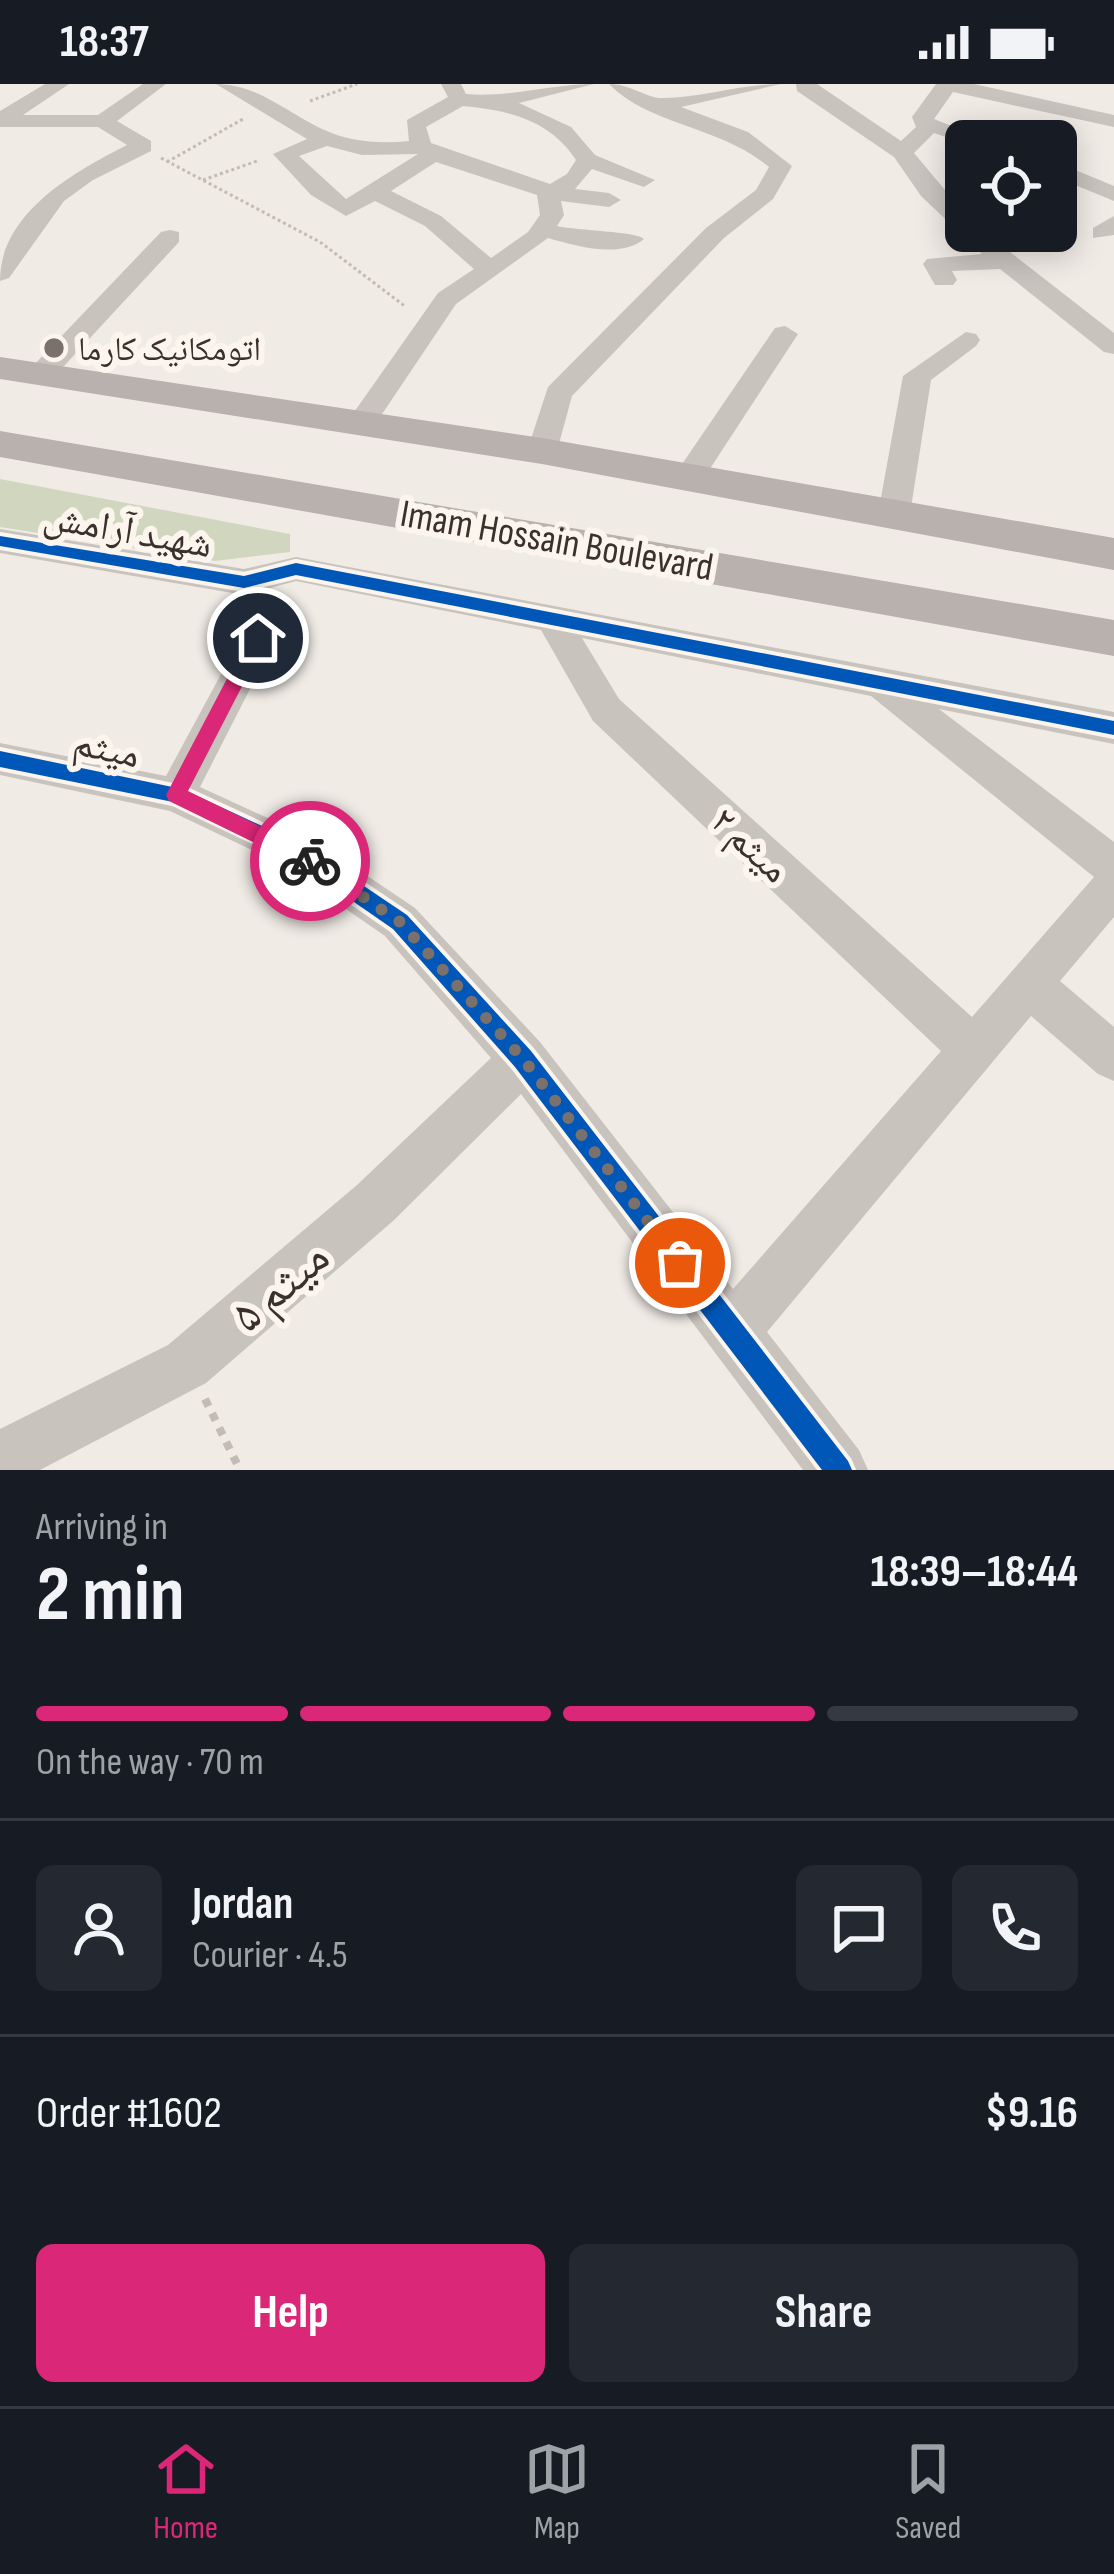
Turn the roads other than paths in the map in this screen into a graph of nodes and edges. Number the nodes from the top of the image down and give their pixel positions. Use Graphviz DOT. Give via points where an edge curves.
graph roads {
  1 [pos="58,84"];
  2 [pos="156,84"];
  3 [pos="226,84"];
  4 [pos="584,84"];
  5 [pos="619,84"];
  6 [pos="770,84"];
  7 [pos="798,85"];
  8 [pos="947,85"];
  9 [pos="455,91"];
  10 [pos="490,102"];
  11 [pos="660,105"];
  12 [pos="0,121"];
  13 [pos="103,121"];
  14 [pos="1114,122"];
  15 [pos="926,123"];
  16 [pos="945,130"];
  17 [pos="324,140"];
  18 [pos="428,150"];
  19 [pos="902,152"];
  20 [pos="587,160"];
  21 [pos="1077,178"];
  22 [pos="644,179"];
  23 [pos="374,191"];
  24 [pos="1114,194"];
  25 [pos="548,195"];
  26 [pos="609,200"];
  27 [pos="945,207"];
  28 [pos="542,230"];
  29 [pos="170,237"];
  30 [pos="632,239"];
  31 [pos="993,252"];
  32 [pos="1003,261"];
  33 [pos="489,269"];
  34 [pos="0,273"];
  35 [pos="944,280"];
  36 [pos="785,334"];
  37 [pos="966,340"];
  38 [pos="1114,346"];
  39 [pos="0,368"];
  40 [pos="55,375"];
  41 [pos="236,402"];
  42 [pos="362,422"];
  43 [pos="19,447"];
  44 [pos="174,447"];
  45 [pos="542,451"];
  46 [pos="689,477"];
  47 [pos="894,514"];
  48 [pos="0,541"];
  49 [pos="1114,554"];
  50 [pos="552,619"];
  51 [pos="258,638"];
  52 [pos="1114,638"];
  53 [pos="877,682"];
  54 [pos="1114,728"];
  55 [pos="0,758"];
  56 [pos="176,795"];
  57 [pos="1114,867"];
  58 [pos="1114,885"];
  59 [pos="1029,984"];
  60 [pos="973,1049"];
  61 [pos="1114,1058"];
  62 [pos="523,1059"];
  63 [pos="732,1331"];
  64 [pos="0,1460"];
  65 [pos="839,1470"];
  1 -- 12 [label="street"];
  2 -- 13 [label="street"];
  3 -- 17 [label="street"];
  4 -- 10 [label="street"];
  5 -- 11 [label="street"];
  6 -- 11 [label="street"];
  7 -- 19 [label="street"];
  8 -- 14 [label="street"];
  8 -- 15 [label="street"];
  9 -- 10 [label="street"];
  9 -- 18 [label="street" via="415,125"];
  10 -- 20 [label="street" via="515,104 549,123 578,142"];
  11 -- 45 [label="street" via="722,125 781,166 765,194 558,393"];
  12 -- 13 [label="street"];
  13 -- 34 [label="street" via="143,146 56,196"];
  15 -- 16 [label="street"];
  15 -- 19 [label="street"];
  17 -- 18 [label="street" via="347,149"];
  17 -- 23 [label="street" via="284,154 346,209"];
  18 -- 23 [label="street"];
  18 -- 25 [label="street"];
  19 -- 27 [label="street"];
  20 -- 22 [label="street"];
  20 -- 25 [label="street" via="575,179"];
  21 -- 24 [label="street"];
  23 -- 33 [label="street" via="433,220"];
  25 -- 26 [label="street"];
  25 -- 28 [label="street" via="552,215"];
  28 -- 30 [label="street" via="591,242"];
  28 -- 33 [label="street"];
  29 -- 40 [label="street"];
  31 -- 32 [label="street"];
  32 -- 35 [label="street" via="936,264"];
  32 -- 38 [label="street"];
  33 -- 42 [label="street" via="448,298"];
  36 -- 46 [label="street"];
  37 -- 47 [label="street" via="917,376"];
  39 -- 40 [label="main road, Imam Hossain Boulevard"];
  40 -- 41 [label="main road, Imam Hossain Boulevard"];
  40 -- 43 [label="main road" via="77,417"];
  41 -- 42 [label="main road, Imam Hossain Boulevard"];
  41 -- 44 [label="main road" via="201,410"];
  42 -- 45 [label="main road, Imam Hossain Boulevard"];
  43 -- 44 [label="main road, Imam Hossain Boulevard"];
  44 -- 52 [label="main road, Imam Hossain Boulevard"];
  45 -- 46 [label="main road, Imam Hossain Boulevard"];
  46 -- 47 [label="main road, Imam Hossain Boulevard"];
  47 -- 49 [label="main road, Imam Hossain Boulevard"];
  48 -- 50 [label="street, شهید آرامش" via="244,582 296,569"];
  50 -- 53 [label="street"];
  50 -- 60 [label="street, میثم ۲" via="606,710"];
  51 -- 56 [label="street"];
  53 -- 54 [label="street"];
  53 -- 57 [label="street"];
  55 -- 56 [label="street, میثم"];
  56 -- 62 [label="street, میثم" via="296,851 400,922"];
  58 -- 59 [label="street"];
  59 -- 60 [label="street"];
  59 -- 61 [label="street"];
  60 -- 63 [label="street"];
  62 -- 63 [label="street, میثم"];
  62 -- 64 [label="street, میثم ۵" via="375,1203 187,1364"];
  63 -- 65 [label="street, میثم"];
}
